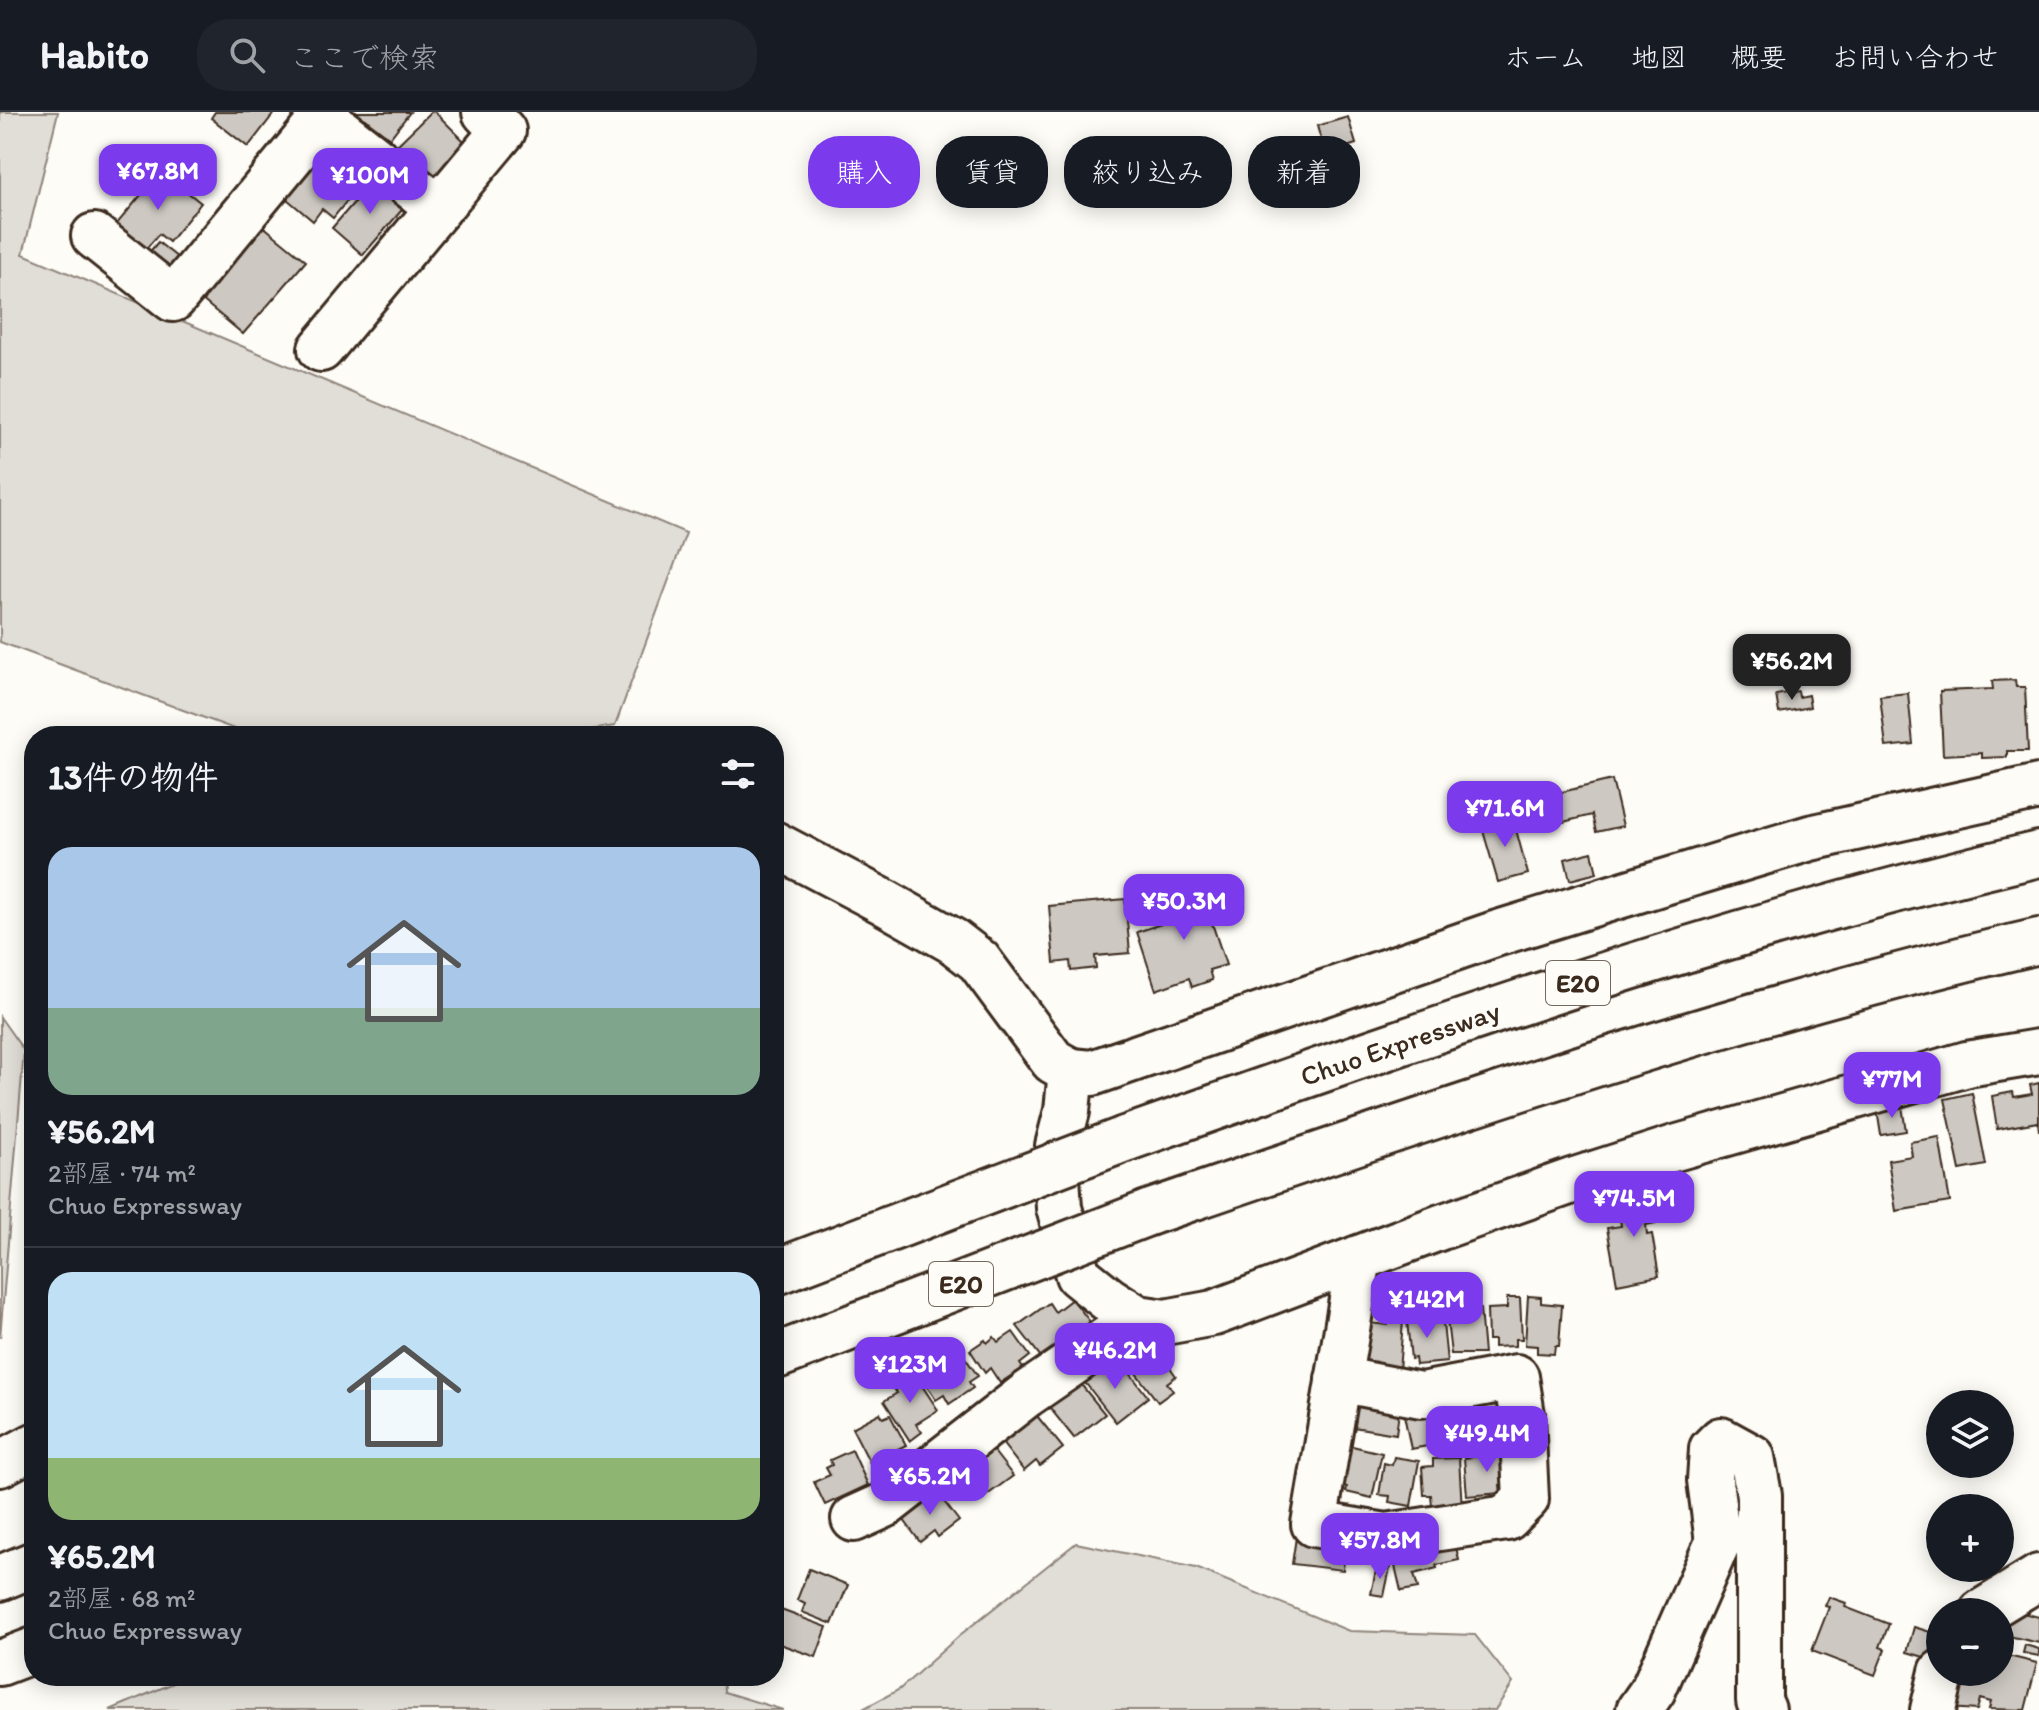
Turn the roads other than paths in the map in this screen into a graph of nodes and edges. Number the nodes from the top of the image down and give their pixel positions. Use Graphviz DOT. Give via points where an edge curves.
graph roads {
  1 [pos="485,112"];
  2 [pos="322,114"];
  3 [pos="439,208"];
  4 [pos="94,236"];
  5 [pos="321,349"];
  6 [pos="2039,787"];
  7 [pos="784,849"];
  8 [pos="2039,854"];
  9 [pos="2039,941"];
  10 [pos="2039,1052"];
  11 [pos="1071,1071"];
  12 [pos="1359,1258"];
  13 [pos="784,1269"];
  14 [pos="1138,1318"];
  15 [pos="784,1353"];
  16 [pos="1338,1379"];
  17 [pos="24,1451"];
  18 [pos="0,1464"];
  19 [pos="854,1519"];
  20 [pos="24,1568"];
  21 [pos="2039,1577"];
  22 [pos="0,1578"];
  23 [pos="2005,1598"];
  24 [pos="24,1654"];
  25 [pos="0,1663"];
  26 [pos="1939,1686"];
  27 [pos="1639,1710"];
  28 [pos="1763,1710"];
  29 [pos="1933,1710"];
  1 -- 3 [label="main road" via="503,131"];
  2 -- 3 [label="main road"];
  2 -- 4 [label="main road" via="173,299"];
  3 -- 5 [label="main road"];
  6 -- 11 [label="main road" via="1810,838 1495,934 1092,1073"];
  7 -- 11 [label="main road" via="962,947 979,961 1053,1061"];
  8 -- 13 [label="main road, Chuo Expressway / E20, bridge" via="1704,943 1462,1020 1125,1139"];
  9 -- 15 [label="main road, E20, bridge" via="1757,1016 1518,1088 1148,1213"];
  10 -- 12 [label="main road" via="1967,1064 1675,1148"];
  11 -- 14 [label="main road" via="1058,1161 1066,1238 1078,1275"];
  12 -- 14 [label="main road" via="1214,1313 1165,1322"];
  12 -- 16 [label="main road"];
  14 -- 19 [label="main road" via="1026,1395 885,1505"];
  16 -- 16 [label="main road" via="1314,1524 1386,1536 1507,1518 1526,1499 1516,1377 1421,1395"];
  17 -- 18 [label="main road"];
  20 -- 22 [label="main road"];
  21 -- 23 [label="main road"];
  24 -- 25 [label="main road"];
  26 -- 29 [label="main road"];
  27 -- 28 [label="main road" via="1653,1690 1718,1542 1710,1480 1712,1449 1721,1440 1752,1457 1759,1495"];
}
